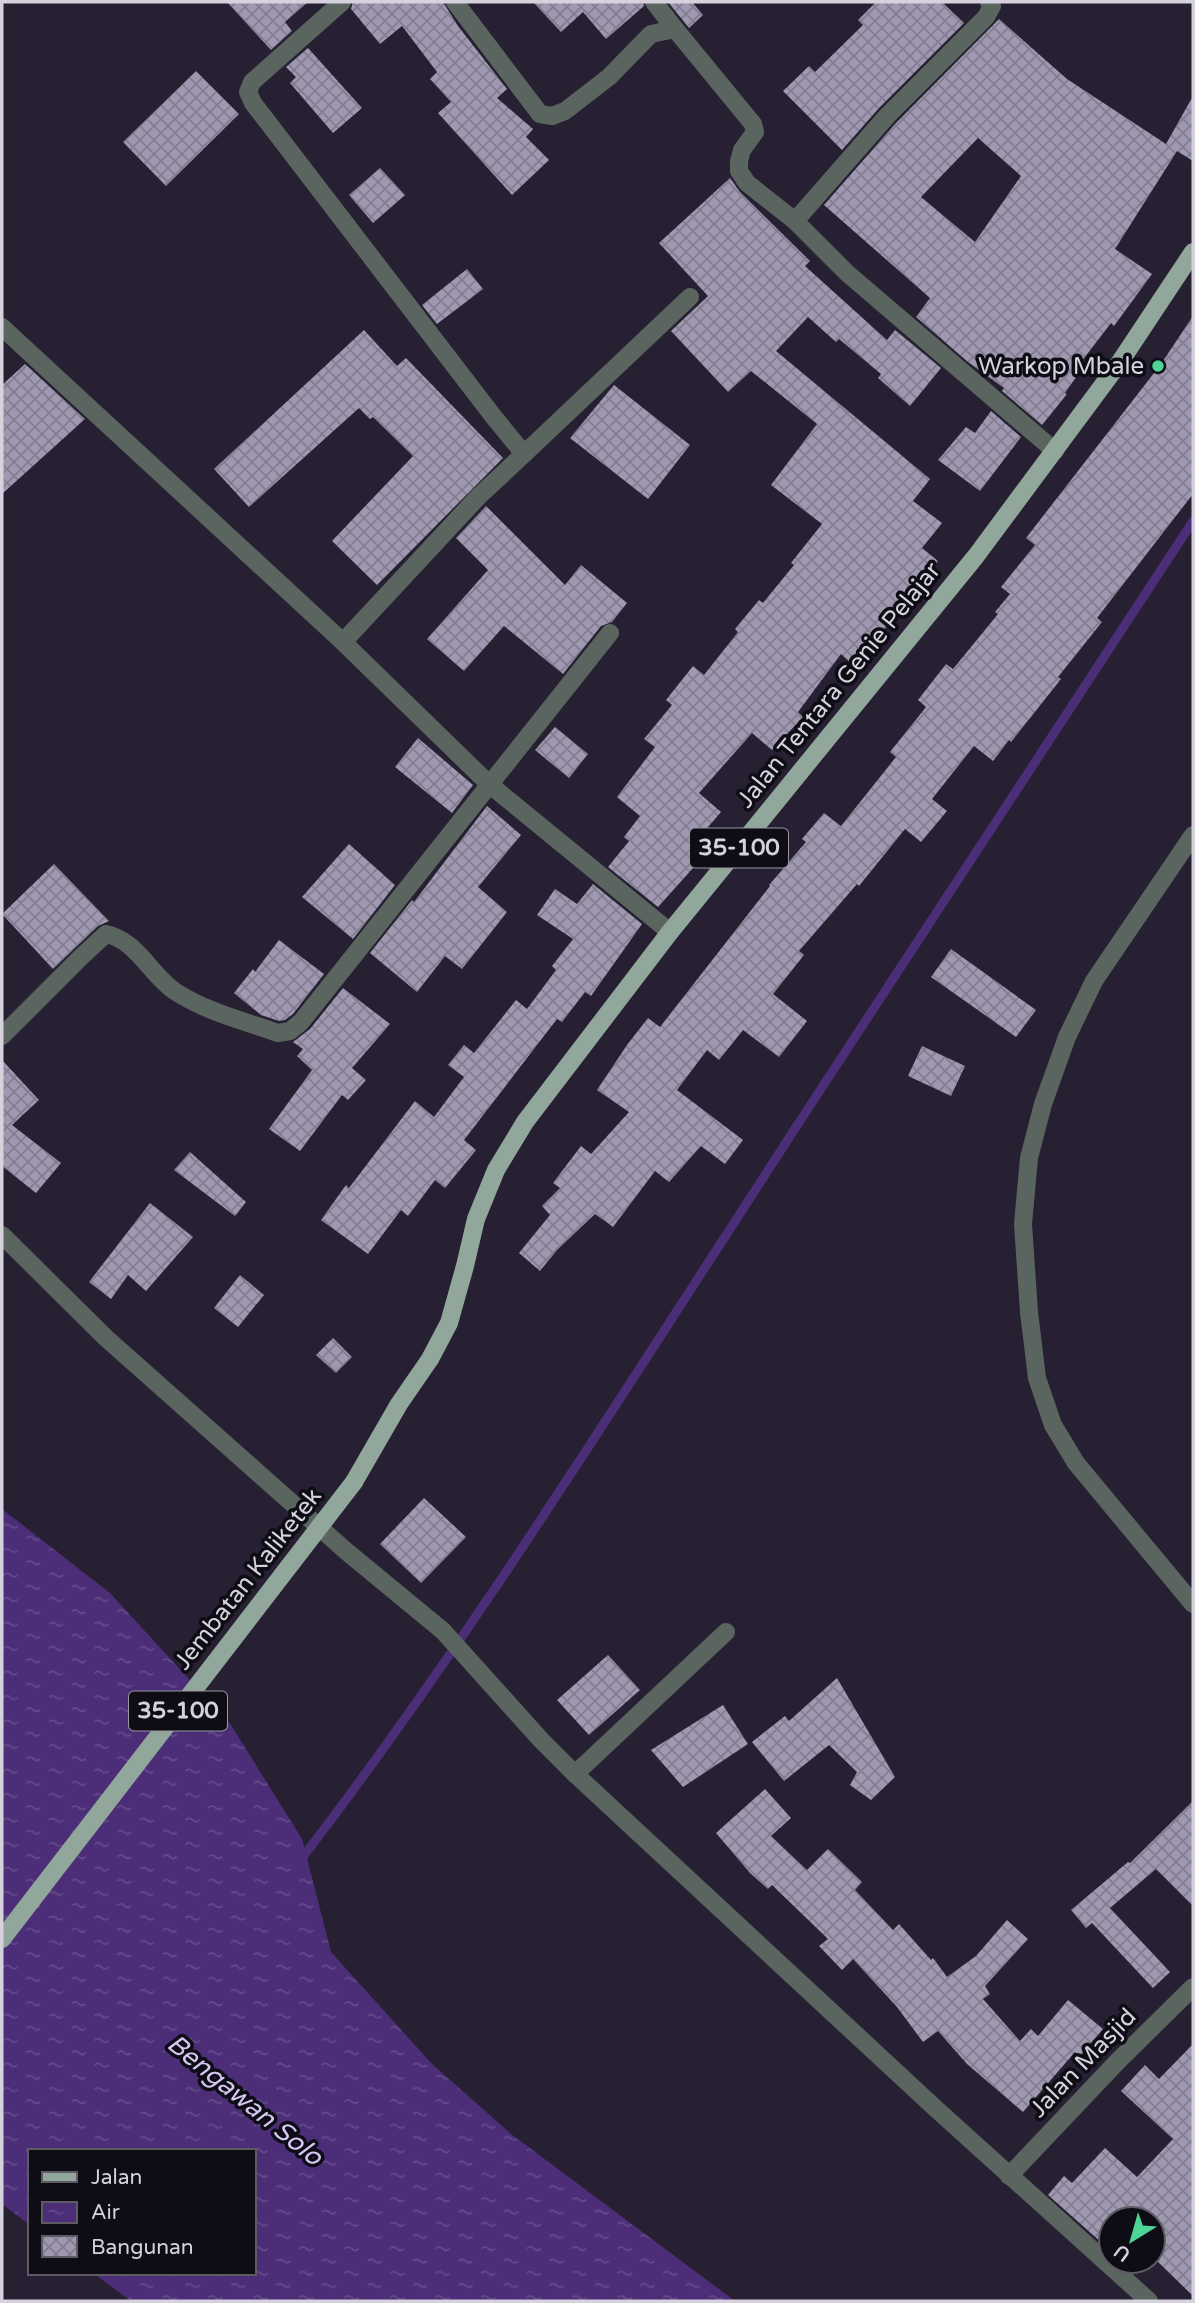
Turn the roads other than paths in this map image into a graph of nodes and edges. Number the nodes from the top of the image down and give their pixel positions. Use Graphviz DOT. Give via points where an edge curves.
graph roads {
  1 [pos="342,2"];
  2 [pos="455,2"];
  3 [pos="654,2"];
  4 [pos="989,2"];
  5 [pos="675,29"];
  6 [pos="794,221"];
  7 [pos="1193,252"];
  8 [pos="690,297"];
  9 [pos="2,327"];
  10 [pos="1055,451"];
  11 [pos="524,454"];
  12 [pos="610,633"];
  13 [pos="343,642"];
  14 [pos="489,784"];
  15 [pos="1193,835"];
  16 [pos="670,932"];
  17 [pos="2,1036"];
  18 [pos="2,1236"];
  19 [pos="354,1482"];
  20 [pos="1193,1604"];
  21 [pos="726,1632"];
  22 [pos="575,1774"];
  23 [pos="2,1939"];
  24 [pos="1193,1987"];
  25 [pos="1009,2175"];
  26 [pos="1149,2301"];
  1 -- 11 [label="street" via="252,82 248,92"];
  2 -- 5 [label="street" via="540,114 552,116 609,77 651,34"];
  3 -- 5 [label="street"];
  4 -- 6 [label="street" via="992,6 986,17 887,116"];
  5 -- 6 [label="street" via="753,124 755,132 742,150 739,171"];
  6 -- 10 [label="street" via="847,273"];
  7 -- 10 [label="main road, Jalan Tentara Genie Pelajar / 35-100"];
  8 -- 11 [label="street"];
  9 -- 13 [label="street"];
  10 -- 16 [label="main road, Jalan Tentara Genie Pelajar / 35-100" via="976,556"];
  11 -- 13 [label="street"];
  12 -- 14 [label="street"];
  13 -- 14 [label="street"];
  14 -- 16 [label="street"];
  14 -- 17 [label="street" via="290,1031 278,1033 202,1006 174,991 120,937 106,934"];
  15 -- 20 [label="street" via="1094,981 1067,1037 1029,1158 1023,1224 1035,1365 1053,1425 1076,1462"];
  16 -- 19 [label="main road, Jalan Tentara Genie Pelajar / 35-100" via="525,1122 496,1170 476,1219 449,1323"];
  18 -- 22 [label="street" via="106,1338 443,1631"];
  19 -- 23 [label="main road, Jembatan Kaliketek / 35-100, bridge"];
  21 -- 22 [label="street"];
  22 -- 25 [label="street"];
  24 -- 25 [label="street, Jalan Masjid"];
  25 -- 26 [label="street"];
}
